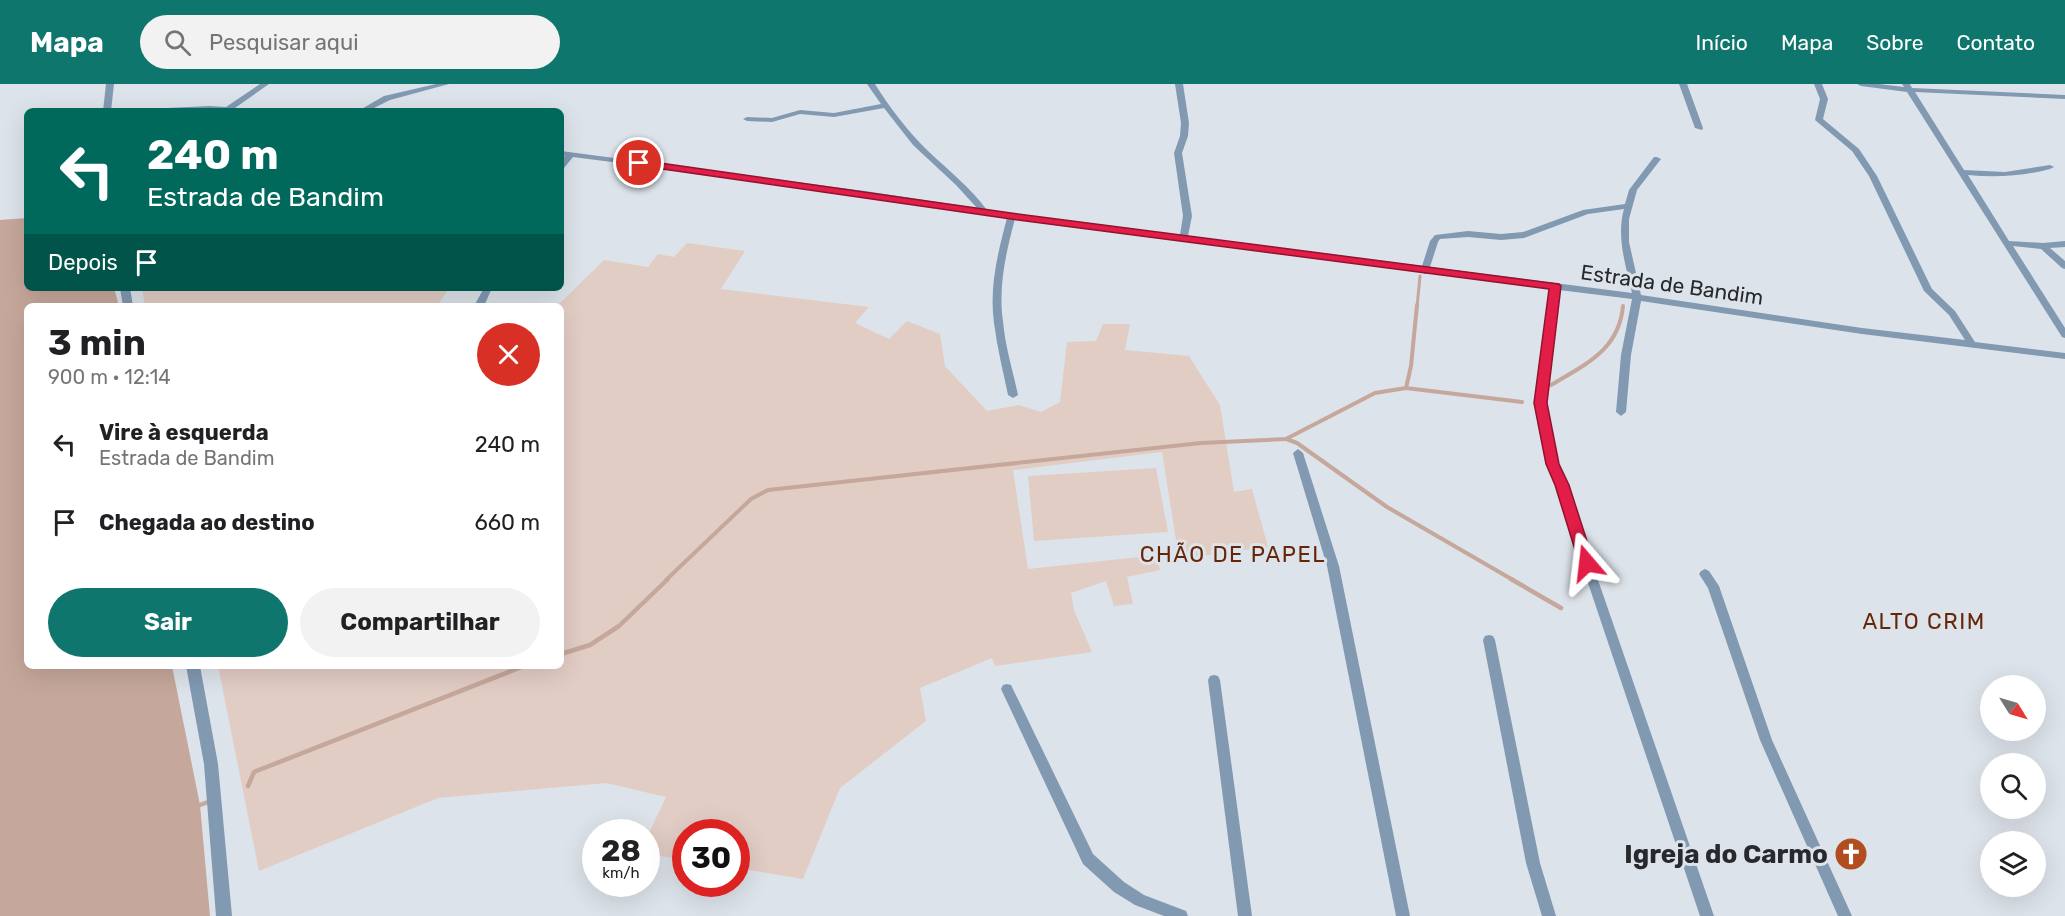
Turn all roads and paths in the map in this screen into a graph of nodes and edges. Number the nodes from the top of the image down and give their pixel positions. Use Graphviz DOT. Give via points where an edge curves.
graph roads {
  1 [pos="110,84"];
  2 [pos="265,84"];
  3 [pos="445,84"];
  4 [pos="871,84"];
  5 [pos="1179,84"];
  6 [pos="1683,84"];
  7 [pos="1818,84"];
  8 [pos="1861,84"];
  9 [pos="1907,87"];
  10 [pos="2065,97"];
  11 [pos="885,106"];
  12 [pos="107,108"];
  13 [pos="229,108"];
  14 [pos="368,108"];
  15 [pos="747,119"];
  16 [pos="1699,128"];
  17 [pos="564,153"];
  18 [pos="571,154"];
  19 [pos="1657,159"];
  20 [pos="564,162"];
  21 [pos="2050,167"];
  22 [pos="1961,172"];
  23 [pos="1628,206"];
  24 [pos="984,212"];
  25 [pos="1011,216"];
  26 [pos="1184,237"];
  27 [pos="2006,243"];
  28 [pos="2065,244"];
  29 [pos="2043,246"];
  30 [pos="2065,266"];
  31 [pos="1425,270"];
  32 [pos="1555,286"];
  33 [pos="1636,297"];
  34 [pos="2065,335"];
  35 [pos="1972,344"];
  36 [pos="2065,356"];
  37 [pos="1013,395"];
  38 [pos="1621,412"];
  39 [pos="1298,453"];
  40 [pos="1705,574"];
  41 [pos="1489,640"];
  42 [pos="194,669"];
  43 [pos="1214,680"];
  44 [pos="1007,689"];
  45 [pos="224,916"];
  46 [pos="1181,916"];
  47 [pos="1245,916"];
  48 [pos="1403,916"];
  49 [pos="1549,916"];
  50 [pos="1707,916"];
  51 [pos="1845,916"];
  1 -- 12 [label="street"];
  2 -- 13 [label="street"];
  3 -- 14 [label="street" via="387,98"];
  4 -- 11 [label="street"];
  5 -- 26 [label="street" via="1184,137 1178,163 1189,217"];
  6 -- 16 [label="street"];
  7 -- 35 [label="street" via="1825,100 1819,120 1855,149 1873,176 1928,291 1952,313"];
  8 -- 9 [label="street"];
  9 -- 10 [label="street"];
  9 -- 22 [label="street"];
  11 -- 15 [label="street" via="834,115 800,112 772,120"];
  11 -- 24 [label="street" via="916,143 969,191"];
  17 -- 18 [label="street, Estrada de Bandim"];
  18 -- 20 [label="street"];
  18 -- 24 [label="street, Estrada de Bandim"];
  19 -- 23 [label="street" via="1641,177"];
  21 -- 22 [label="street" via="2016,175"];
  22 -- 27 [label="street"];
  23 -- 31 [label="street" via="1586,212 1524,235 1438,237"];
  23 -- 33 [label="street" via="1625,242"];
  24 -- 25 [label="street, Estrada de Bandim"];
  25 -- 26 [label="street, Estrada de Bandim"];
  25 -- 37 [label="street" via="1002,252 997,301"];
  26 -- 31 [label="street, Estrada de Bandim"];
  27 -- 29 [label="street"];
  27 -- 34 [label="street"];
  28 -- 29 [label="street"];
  29 -- 30 [label="street"];
  31 -- 32 [label="street, Estrada de Bandim"];
  32 -- 33 [label="street, Estrada de Bandim"];
  32 -- 50 [label="street" via="1540,403 1545,431"];
  33 -- 35 [label="street, Estrada de Bandim"];
  33 -- 38 [label="street"];
  35 -- 36 [label="street, Estrada de Bandim"];
  39 -- 48 [label="street" via="1333,566"];
  40 -- 51 [label="street" via="1713,586 1766,740"];
  41 -- 49 [label="street" via="1533,863"];
  42 -- 45 [label="street" via="210,764"];
  43 -- 47 [label="street"];
  44 -- 46 [label="street" via="1088,859 1126,892"];
}
